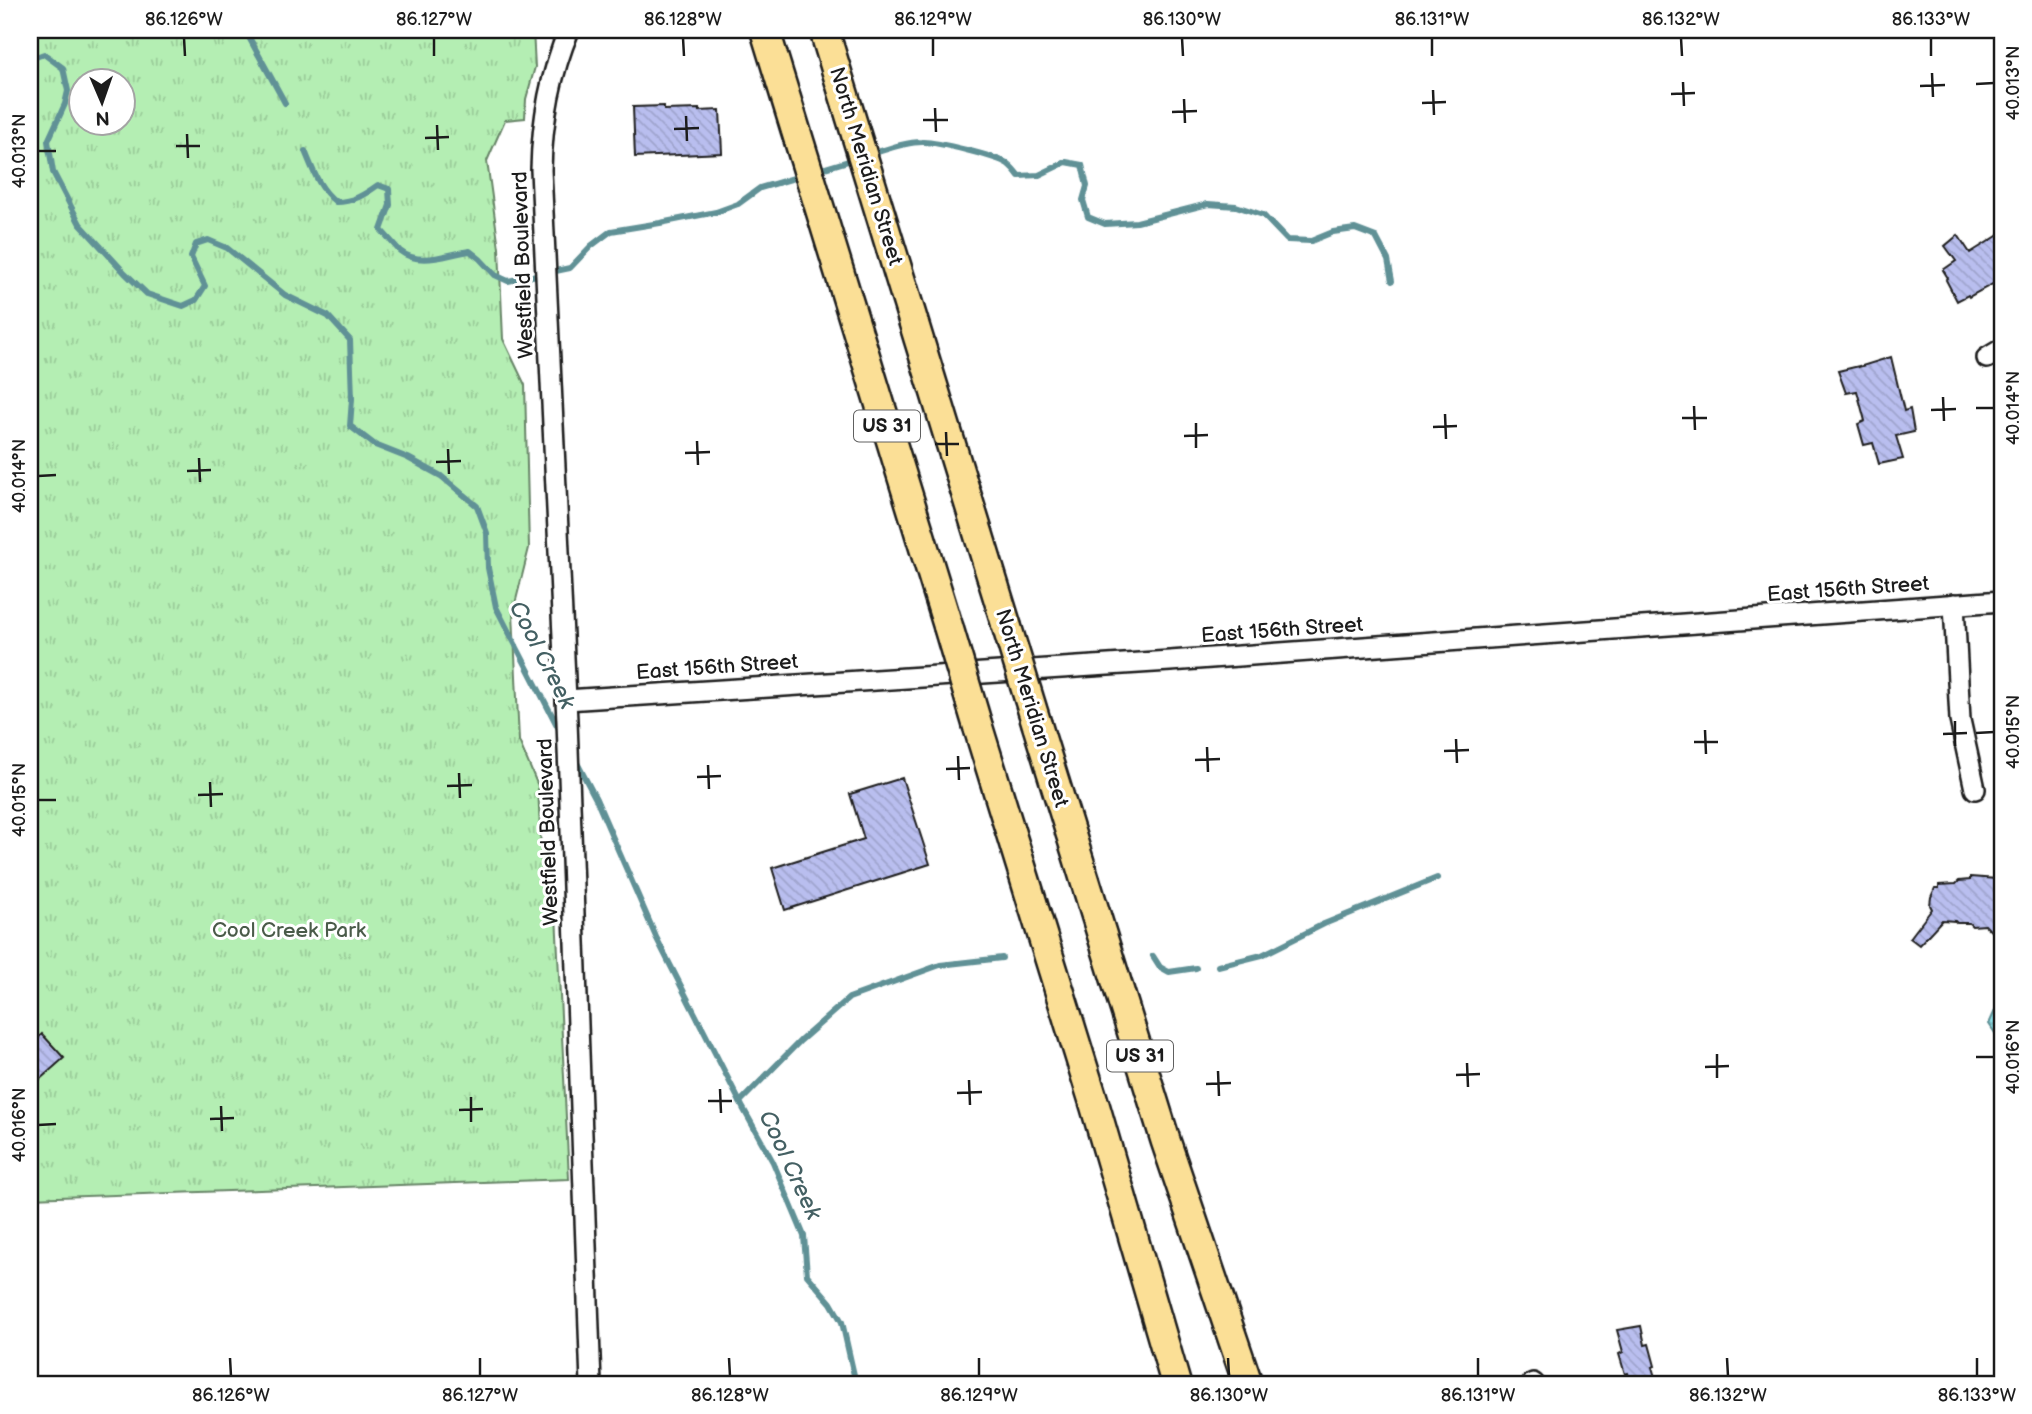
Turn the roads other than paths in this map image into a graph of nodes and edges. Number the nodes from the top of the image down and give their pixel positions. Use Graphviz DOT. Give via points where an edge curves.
graph roads {
  1 [pos="569,30"];
  2 [pos="765,30"];
  3 [pos="824,30"];
  4 [pos="2002,601"];
  5 [pos="1954,604"];
  6 [pos="565,700"];
  7 [pos="1975,789"];
  8 [pos="591,1384"];
  9 [pos="1176,1384"];
  10 [pos="1248,1384"];
  1 -- 6 [label="street, Westfield Boulevard" via="548,94 541,149"];
  2 -- 9 [label="highway, US 31, bridge"];
  3 -- 10 [label="highway, North Meridian Street / US 31, bridge" via="1166,1142"];
  4 -- 5 [label="street, East 156th Street"];
  5 -- 6 [label="street, East 156th Street"];
  5 -- 7 [label="street" via="1960,720"];
  6 -- 8 [label="street, Westfield Boulevard"];
}
